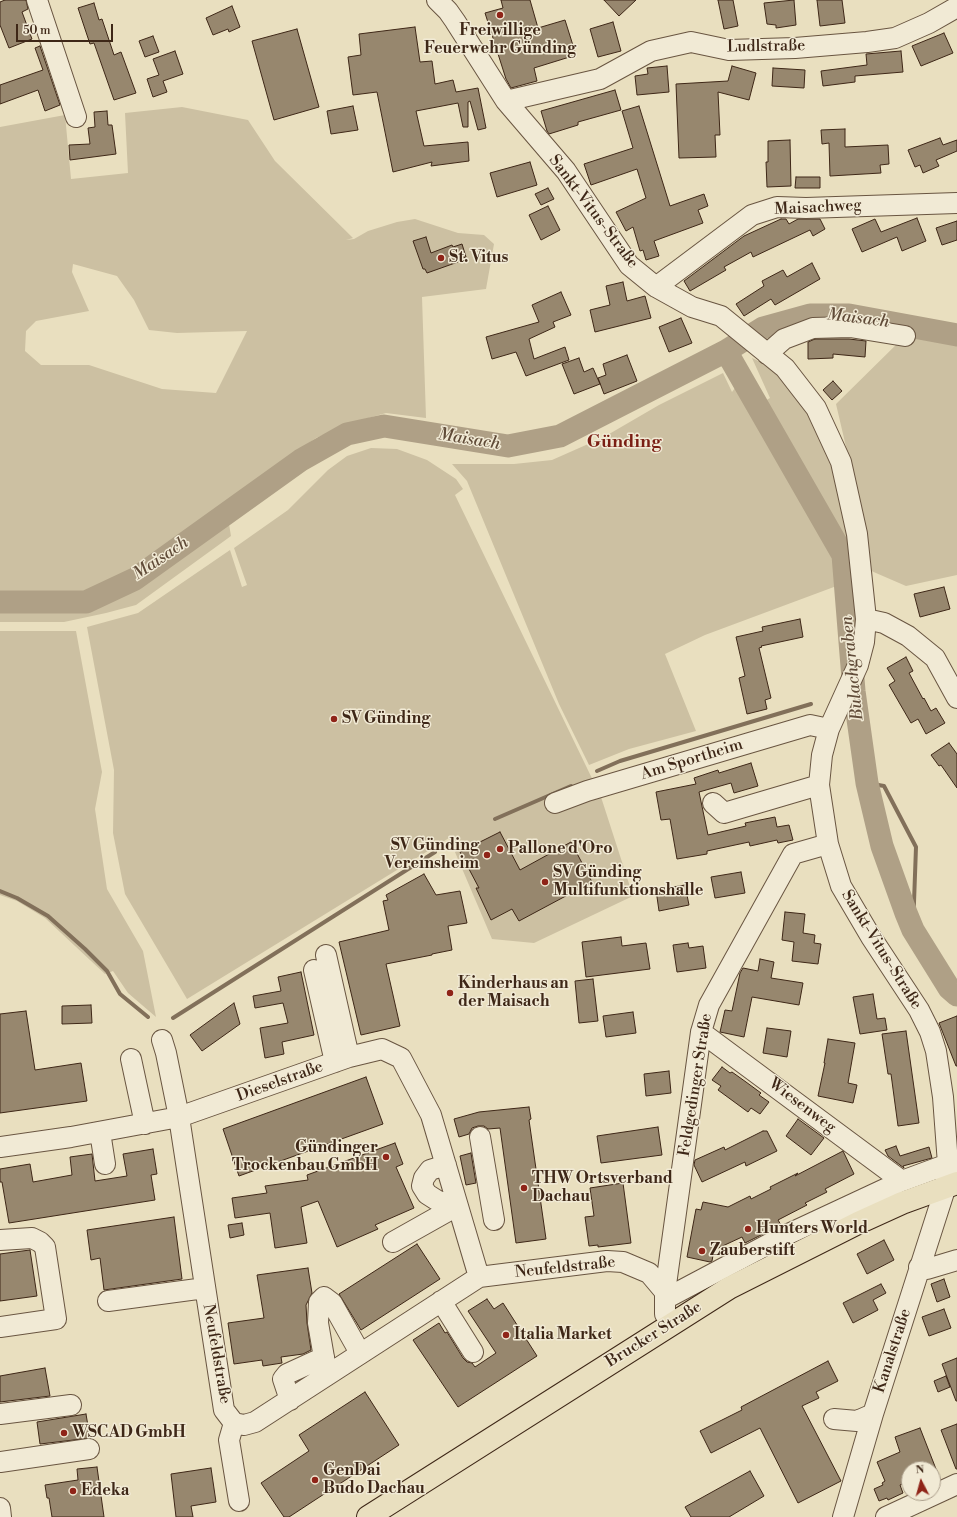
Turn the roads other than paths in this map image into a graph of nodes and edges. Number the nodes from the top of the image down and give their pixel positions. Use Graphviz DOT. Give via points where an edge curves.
graph roads {
  1 [pos="37,0"];
  2 [pos="437,0"];
  3 [pos="957,7"];
  4 [pos="506,101"];
  5 [pos="76,117"];
  6 [pos="957,203"];
  7 [pos="656,287"];
  8 [pos="905,336"];
  9 [pos="764,351"];
  10 [pos="866,619"];
  11 [pos="949,664"];
  12 [pos="957,698"];
  13 [pos="829,729"];
  14 [pos="819,785"];
  15 [pos="713,802"];
  16 [pos="556,803"];
  17 [pos="828,844"];
  18 [pos="320,963"];
  19 [pos="701,1032"];
  20 [pos="162,1040"];
  21 [pos="131,1059"];
  22 [pos="342,1060"];
  23 [pos="179,1117"];
  24 [pos="145,1124"];
  25 [pos="100,1132"];
  26 [pos="480,1137"];
  27 [pos="0,1147"];
  28 [pos="105,1164"];
  29 [pos="446,1165"];
  30 [pos="951,1165"];
  31 [pos="902,1181"];
  32 [pos="459,1211"];
  33 [pos="0,1240"];
  34 [pos="393,1242"];
  35 [pos="957,1260"];
  36 [pos="920,1267"];
  37 [pos="479,1277"];
  38 [pos="205,1288"];
  39 [pos="665,1296"];
  40 [pos="108,1301"];
  41 [pos="441,1301"];
  42 [pos="671,1324"];
  43 [pos="0,1327"];
  44 [pos="473,1352"];
  45 [pos="360,1353"];
  46 [pos="326,1366"];
  47 [pos="72,1405"];
  48 [pos="0,1414"];
  49 [pos="873,1414"];
  50 [pos="834,1419"];
  51 [pos="234,1423"];
  52 [pos="89,1449"];
  53 [pos="0,1462"];
  54 [pos="957,1484"];
  55 [pos="239,1501"];
  56 [pos="0,1508"];
  57 [pos="1,1517"];
  58 [pos="368,1517"];
  59 [pos="843,1517"];
  60 [pos="886,1517"];
  1 -- 5 [label="street"];
  2 -- 4 [label="street, Sankt-Vitus-Straße" via="448,11"];
  3 -- 4 [label="street, Ludlstraße" via="895,38 867,42 729,50 691,42 651,51 600,79"];
  4 -- 7 [label="street, Sankt-Vitus-Straße" via="566,171 629,265"];
  6 -- 7 [label="street, Maisachweg" via="777,207 752,216"];
  7 -- 9 [label="street, Sankt-Vitus-Straße" via="692,308 721,316"];
  8 -- 9 [label="street" via="850,327 813,328 784,339"];
  9 -- 10 [label="street, Sankt-Vitus-Straße" via="785,368 816,408 841,462 857,534"];
  10 -- 11 [label="street" via="884,623 908,636 935,658"];
  10 -- 13 [label="street, Sankt-Vitus-Straße" via="858,665"];
  11 -- 12 [label="street"];
  13 -- 14 [label="street, Sankt-Vitus-Straße" via="822,755"];
  13 -- 16 [label="street, Am Sportheim" via="810,725 587,791"];
  14 -- 15 [label="street" via="724,813"];
  14 -- 17 [label="street, Sankt-Vitus-Straße"];
  17 -- 19 [label="street, Feldgedinger Straße" via="794,854 709,1005"];
  17 -- 30 [label="street, Sankt-Vitus-Straße" via="841,886 919,1010 930,1032 936,1051"];
  18 -- 22 [label="street"];
  19 -- 31 [label="street, Wiesenweg"];
  19 -- 39 [label="street, Feldgedinger Straße"];
  20 -- 23 [label="street"];
  21 -- 24 [label="street"];
  22 -- 23 [label="street, Dieselstraße"];
  22 -- 29 [label="street, Dieselstraße" via="382,1049 402,1058 431,1115"];
  23 -- 24 [label="street, Dieselstraße"];
  23 -- 38 [label="street, Neufeldstraße"];
  24 -- 25 [label="street, Dieselstraße"];
  25 -- 27 [label="street, Dieselstraße"];
  25 -- 28 [label="street"];
  26 -- 32 [label="street" via="493,1215"];
  29 -- 32 [label="street"];
  29 -- 32 [label="street" via="430,1170 422,1186 427,1194"];
  30 -- 31 [label="street"];
  30 -- 36 [label="street, Kanalstraße"];
  30 -- 42 [label="main road, Brucker Straße" via="902,1203 766,1268"];
  31 -- 39 [label="street" via="782,1237"];
  32 -- 34 [label="street"];
  32 -- 37 [label="street"];
  33 -- 43 [label="street" via="32,1238 45,1247 56,1319"];
  35 -- 36 [label="street" via="926,1269"];
  36 -- 49 [label="street, Kanalstraße"];
  37 -- 39 [label="street, Neufeldstraße" via="607,1261 624,1262 649,1273"];
  37 -- 41 [label="street, Neufeldstraße"];
  38 -- 40 [label="street"];
  38 -- 51 [label="street, Neufeldstraße" via="224,1410"];
  39 -- 42 [label="street, Feldgedinger Straße" via="666,1314"];
  41 -- 44 [label="street"];
  41 -- 45 [label="street, Neufeldstraße"];
  42 -- 58 [label="main road, Brucker Straße"];
  45 -- 46 [label="street, Neufeldstraße"];
  45 -- 46 [label="street" via="332,1303 324,1297 319,1302 318,1323"];
  46 -- 51 [label="street, Neufeldstraße" via="290,1400 255,1422 244,1425"];
  47 -- 48 [label="street"];
  49 -- 50 [label="street" via="857,1421"];
  49 -- 59 [label="street, Kanalstraße"];
  51 -- 55 [label="street" via="229,1440"];
  52 -- 53 [label="street"];
  54 -- 60 [label="street"];
  56 -- 57 [label="street"];
}
